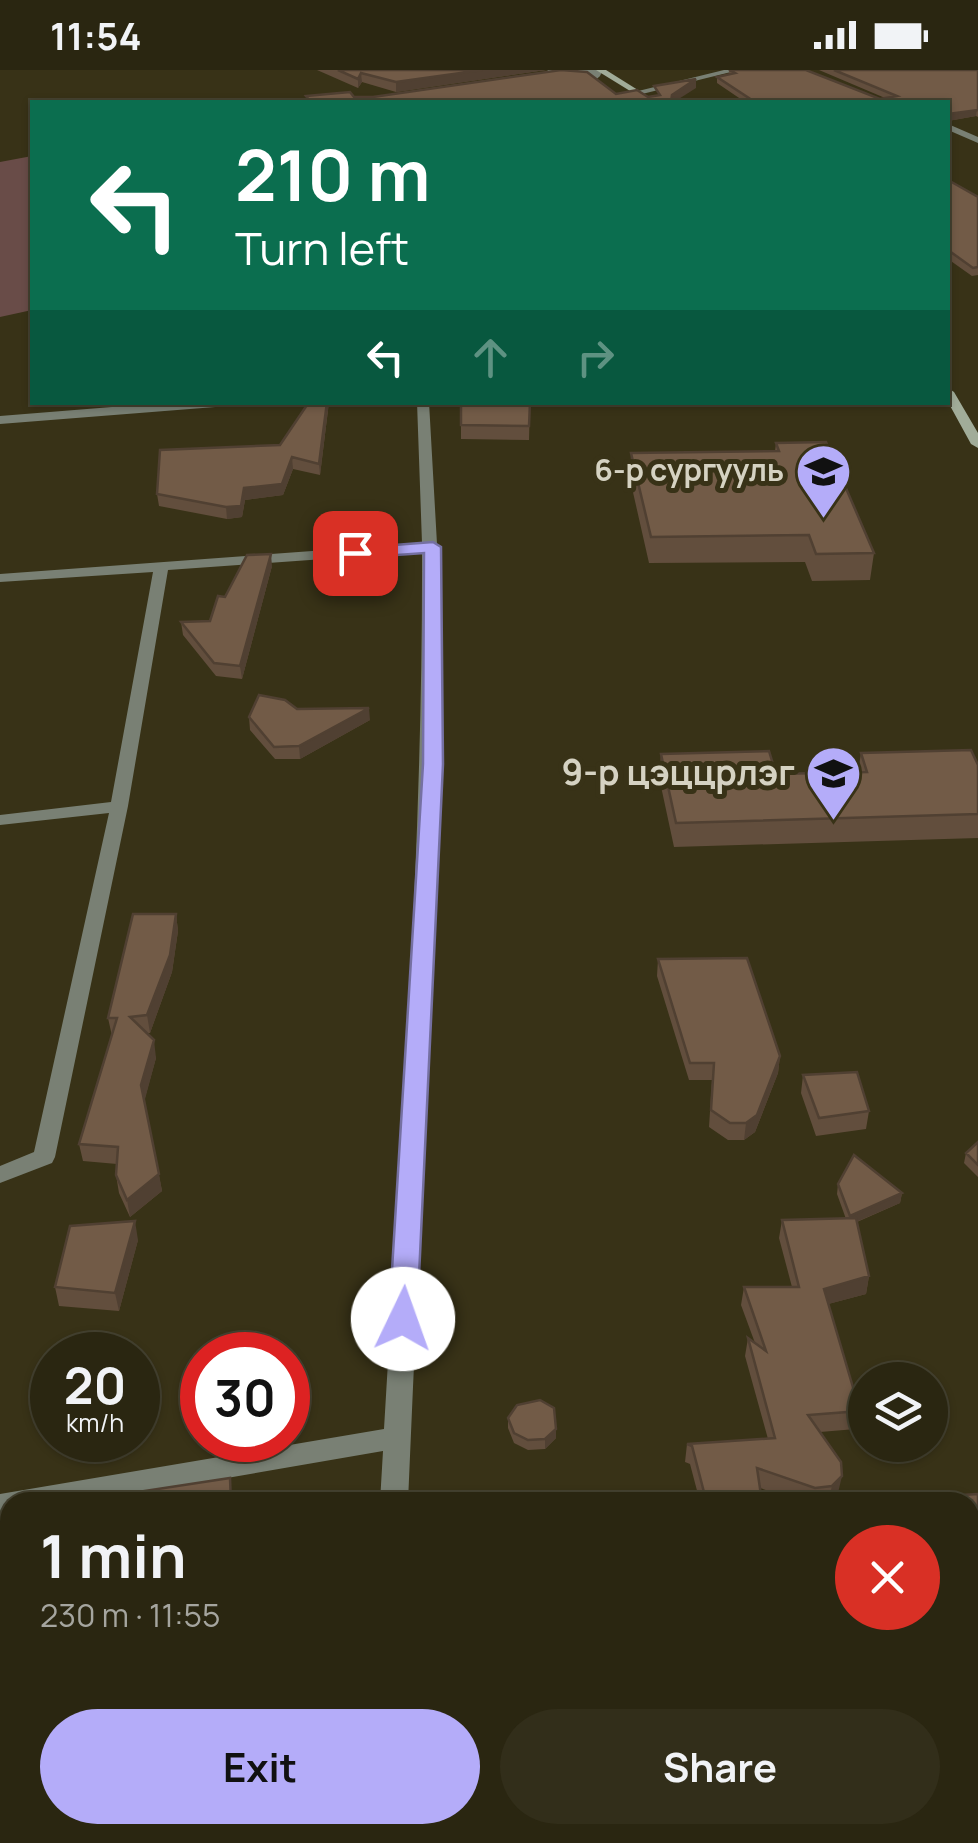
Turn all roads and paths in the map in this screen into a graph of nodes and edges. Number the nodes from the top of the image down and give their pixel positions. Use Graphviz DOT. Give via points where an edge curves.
graph roads {
  1 [pos="592,70"];
  2 [pos="600,70"];
  3 [pos="735,70"];
  4 [pos="536,76"];
  5 [pos="634,92"];
  6 [pos="649,100"];
  7 [pos="950,129"];
  8 [pos="978,140"];
  9 [pos="950,395"];
  10 [pos="190,405"];
  11 [pos="423,405"];
  12 [pos="0,420"];
  13 [pos="978,444"];
  14 [pos="433,547"];
  15 [pos="161,567"];
  16 [pos="0,578"];
  17 [pos="120,806"];
  18 [pos="0,820"];
  19 [pos="0,1175"];
  20 [pos="396,1438"];
  21 [pos="81,1492"];
  22 [pos="394,1492"];
  1 -- 4 [label="street"];
  2 -- 5 [label="main road"];
  3 -- 5 [label="street"];
  5 -- 6 [label="main road"];
  7 -- 8 [label="street"];
  9 -- 13 [label="main road"];
  10 -- 12 [label="street"];
  11 -- 14 [label="street"];
  14 -- 15 [label="street"];
  14 -- 20 [label="street" via="433,764"];
  15 -- 16 [label="street"];
  15 -- 17 [label="street"];
  17 -- 18 [label="street"];
  17 -- 19 [label="street" via="44,1157"];
  20 -- 21 [label="street"];
  20 -- 22 [label="street"];
}
